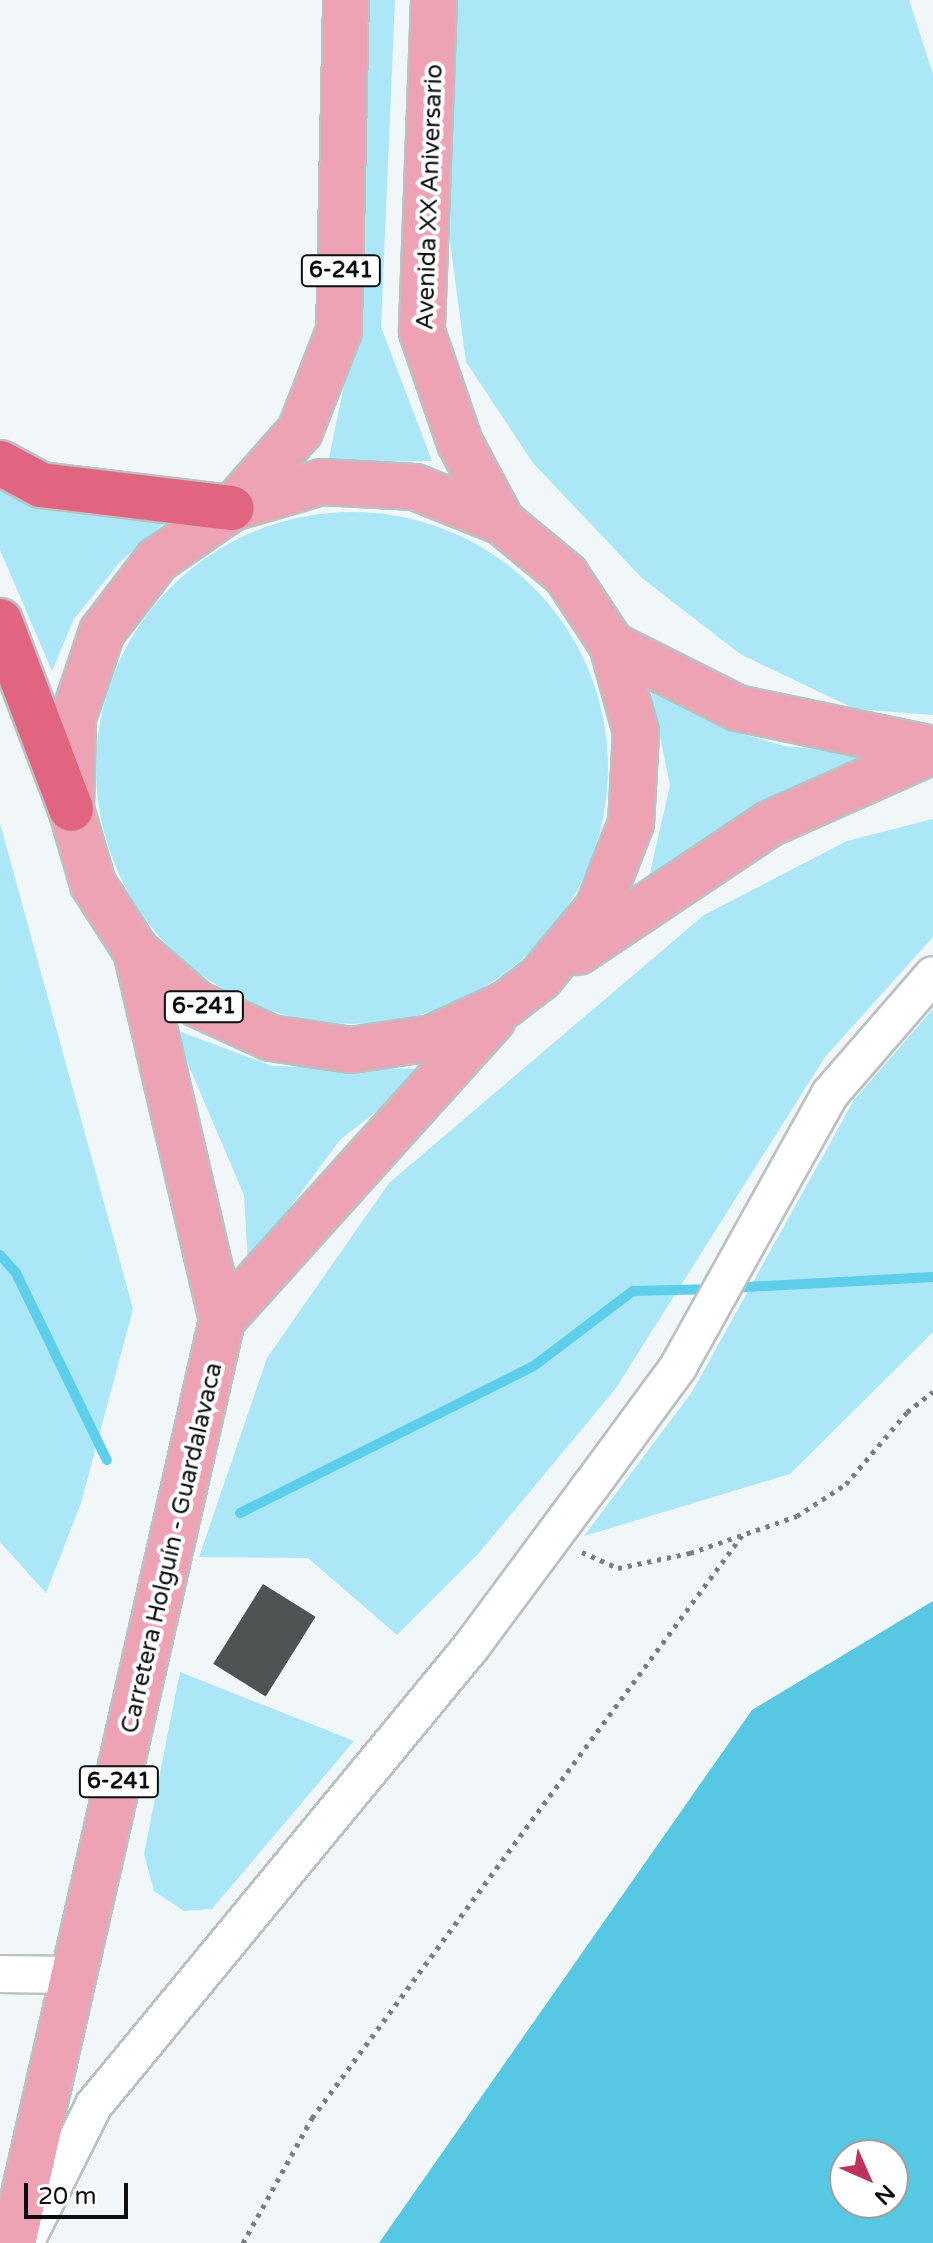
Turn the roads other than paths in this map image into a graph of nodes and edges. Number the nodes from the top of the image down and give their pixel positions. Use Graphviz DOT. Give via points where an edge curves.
graph roads {
  1 [pos="346,0"];
  2 [pos="434,0"];
  3 [pos="0,463"];
  4 [pos="232,508"];
  5 [pos="502,522"];
  6 [pos="0,621"];
  7 [pos="612,645"];
  8 [pos="933,750"];
  9 [pos="71,809"];
  10 [pos="136,951"];
  11 [pos="933,975"];
  12 [pos="523,991"];
  13 [pos="222,1320"];
  14 [pos="0,1974"];
  15 [pos="76,1975"];
  16 [pos="13,2243"];
  17 [pos="25,2243"];
  1 -- 4 [label="main road, 6-241" via="339,331 300,431"];
  2 -- 5 [label="main road, Avenida XX Aniversario / 6-241" via="422,332 460,443"];
  3 -- 4 [label="highway" via="41,485"];
  4 -- 5 [label="main road, 6-241" via="322,482 415,487"];
  4 -- 9 [label="main road, 6-241" via="157,560 102,632 73,718"];
  5 -- 7 [label="main road, 6-241" via="566,575"];
  6 -- 9 [label="highway"];
  7 -- 8 [label="main road" via="737,708"];
  7 -- 12 [label="main road, 6-241" via="636,732 631,823 598,908"];
  8 -- 12 [label="main road" via="769,824"];
  9 -- 10 [label="main road, 6-241" via="93,884"];
  10 -- 12 [label="main road, 6-241" via="197,1004 222,1016 271,1038 351,1050 432,1038"];
  10 -- 13 [label="main road, Carretera Holguín - Guardalavaca / 6-241"];
  11 -- 17 [label="street" via="830,1094 729,1267 678,1367 552,1538 94,2105"];
  12 -- 13 [label="main road, Carretera Holguín - Guardalavaca / 6-241"];
  13 -- 15 [label="main road, Carretera Holguín - Guardalavaca / 6-241"];
  14 -- 15 [label="street"];
  15 -- 16 [label="main road, Carretera Holguín - Guardalavaca / 6-241"];
}
